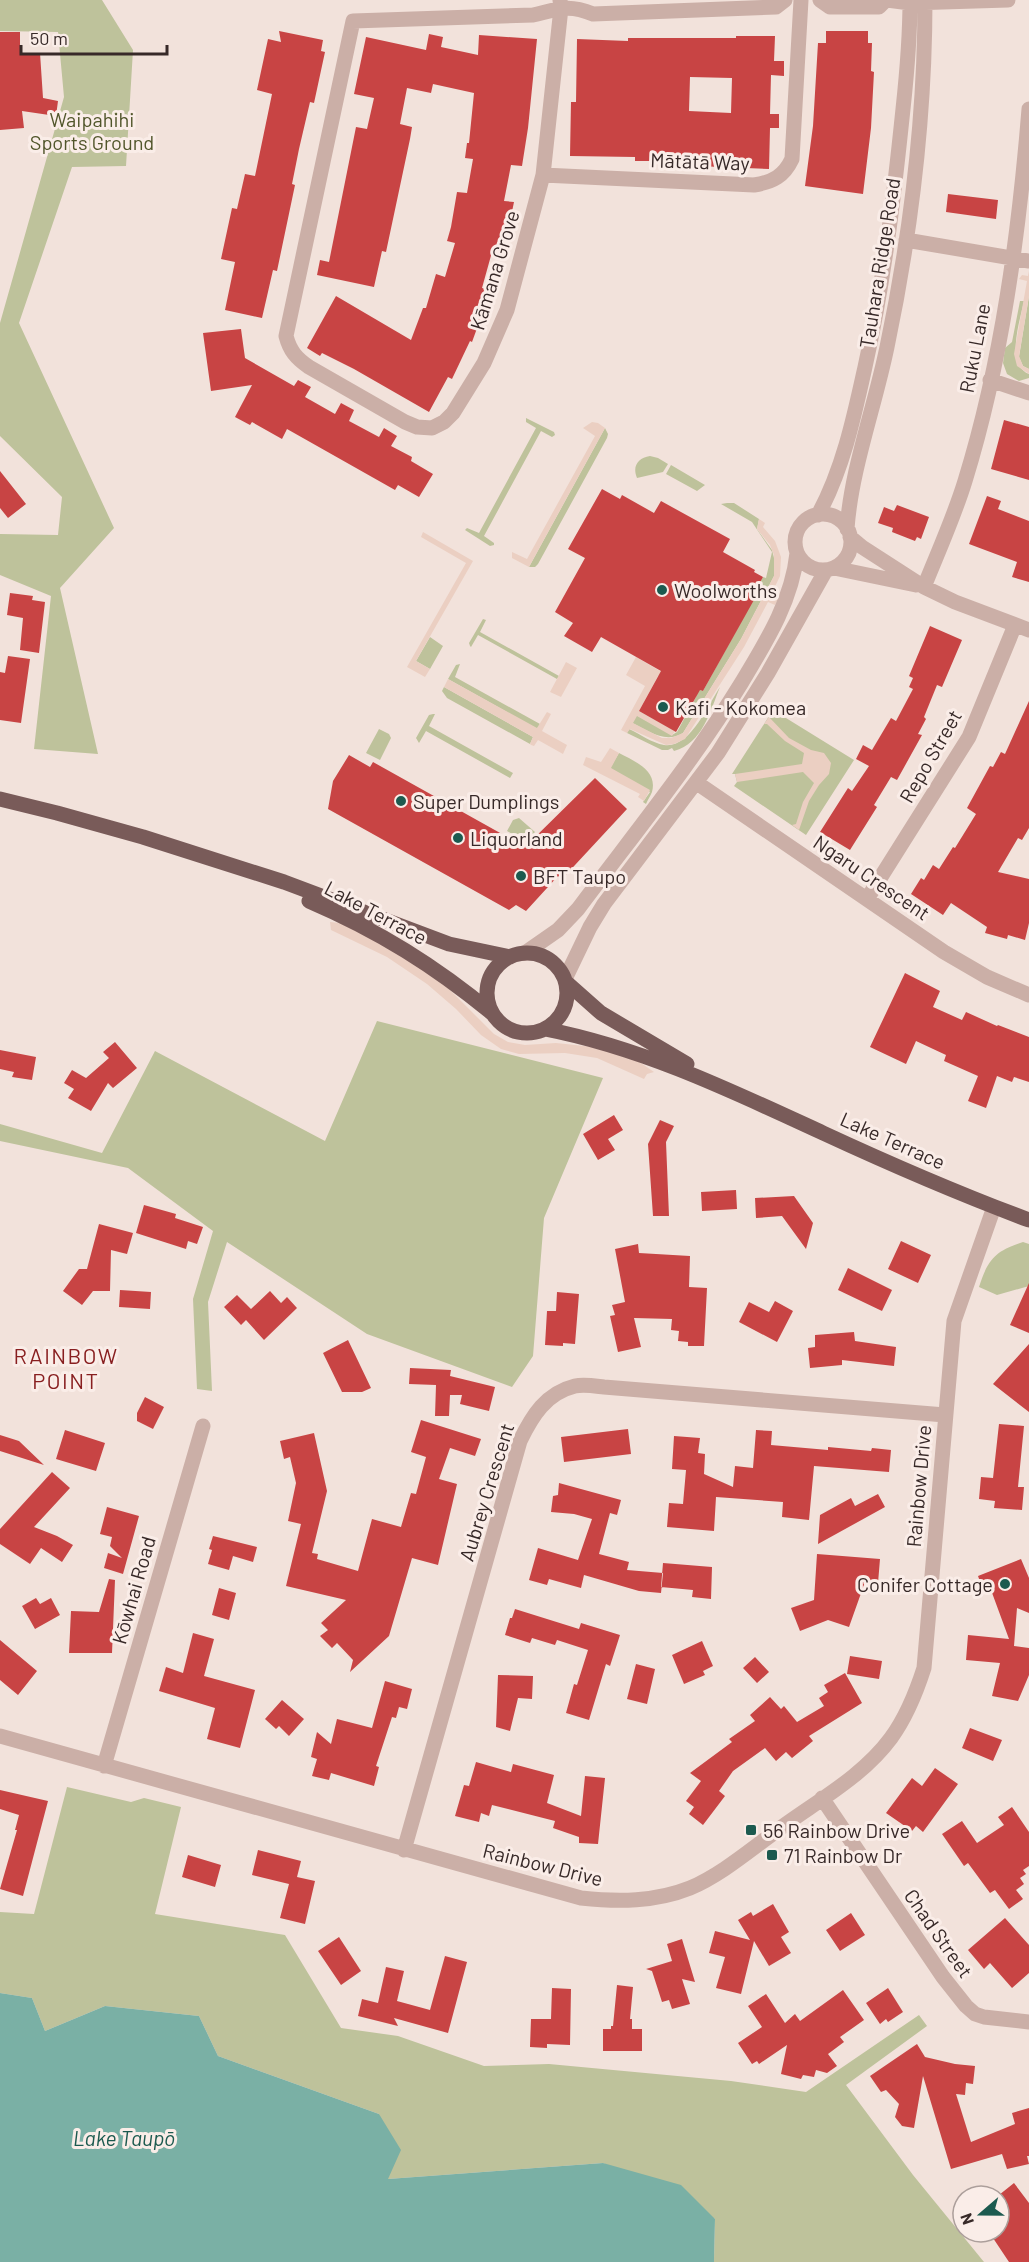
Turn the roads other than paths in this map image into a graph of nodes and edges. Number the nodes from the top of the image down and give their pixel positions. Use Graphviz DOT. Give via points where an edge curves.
graph roads {
  1 [pos="785,0"];
  2 [pos="801,0"];
  3 [pos="820,0"];
  4 [pos="887,0"];
  5 [pos="1008,0"];
  6 [pos="918,1"];
  7 [pos="571,4"];
  8 [pos="662,6"];
  9 [pos="1029,109"];
  10 [pos="543,175"];
  11 [pos="906,240"];
  12 [pos="1012,259"];
  13 [pos="1029,261"];
  14 [pos="990,380"];
  15 [pos="1029,393"];
  16 [pos="818,514"];
  17 [pos="849,533"];
  18 [pos="797,553"];
  19 [pos="830,569"];
  20 [pos="924,587"];
  21 [pos="1022,628"];
  22 [pos="697,783"];
  23 [pos="0,799"];
  24 [pos="229,866"];
  25 [pos="867,899"];
  26 [pos="518,955"];
  27 [pos="565,981"];
  28 [pos="1029,995"];
  29 [pos="493,1014"];
  30 [pos="545,1029"];
  31 [pos="742,1095"];
  32 [pos="994,1207"];
  33 [pos="1029,1220"];
  34 [pos="945,1415"];
  35 [pos="203,1426"];
  36 [pos="0,1736"];
  37 [pos="104,1766"];
  38 [pos="822,1798"];
  39 [pos="404,1850"];
  40 [pos="1029,2022"];
  1 -- 8 [label="street" via="776,7"];
  2 -- 10 [label="street, Mātātā Way" via="792,159 777,178 754,185"];
  3 -- 4 [label="street" via="830,7 879,7"];
  4 -- 6 [label="street"];
  5 -- 6 [label="street"];
  6 -- 11 [label="street, Tauhara Ridge Road" via="921,112"];
  6 -- 16 [label="street, Tauhara Ridge Road" via="879,297 846,444"];
  7 -- 8 [label="street" via="593,14"];
  7 -- 10 [label="street, Kāmana Grove"];
  7 -- 10 [label="street, Kāmana Grove" via="533,15 353,21 288,321 286,336 296,358 405,422 432,428 444,422 460,404 484,363 507,310"];
  9 -- 12 [label="street, Ruku Lane"];
  11 -- 12 [label="street"];
  11 -- 17 [label="street, Tauhara Ridge Road" via="880,381 852,491"];
  12 -- 13 [label="street"];
  12 -- 14 [label="street, Ruku Lane"];
  14 -- 15 [label="street"];
  14 -- 20 [label="street, Ruku Lane" via="965,482"];
  16 -- 17 [label="street" via="834,516"];
  16 -- 18 [label="street, Tauhara Ridge Road" via="798,529"];
  17 -- 19 [label="street, Tauhara Ridge Road" via="847,558"];
  17 -- 20 [label="street"];
  18 -- 19 [label="street" via="812,568"];
  18 -- 26 [label="street, Tauhara Ridge Road" via="792,586 783,606 750,669 706,739 578,909 553,934"];
  19 -- 20 [label="street"];
  19 -- 22 [label="street, Tauhara Ridge Road" via="753,699"];
  20 -- 21 [label="street"];
  21 -- 25 [label="street, Repo Street" via="963,747"];
  22 -- 25 [label="street, Ngaru Crescent"];
  22 -- 27 [label="street, Tauhara Ridge Road" via="604,904"];
  23 -- 24 [label="main road, Lake Terrace" via="95,823"];
  24 -- 26 [label="main road, Lake Terrace" via="293,885 442,942"];
  24 -- 29 [label="main road, Lake Terrace" via="396,944 432,966"];
  25 -- 28 [label="street, Ngaru Crescent" via="963,964"];
  26 -- 27 [label="main road" via="540,954 550,959"];
  26 -- 29 [label="main road" via="500,963 490,978 488,997"];
  27 -- 30 [label="main road" via="565,1006"];
  27 -- 31 [label="main road, Lake Terrace" via="601,1013"];
  29 -- 30 [label="main road" via="507,1028 519,1032"];
  30 -- 31 [label="main road, Lake Terrace" via="629,1050"];
  31 -- 32 [label="main road, Lake Terrace"];
  32 -- 33 [label="main road, Lake Terrace"];
  32 -- 34 [label="street, Rainbow Drive" via="954,1321"];
  34 -- 38 [label="street, Rainbow Drive" via="924,1668 917,1690 892,1737 867,1766"];
  34 -- 39 [label="street, Aubrey Crescent" via="604,1387 576,1386 547,1399 520,1441"];
  35 -- 37 [label="street, Kōwhai Road"];
  36 -- 37 [label="street, Rainbow Drive"];
  37 -- 39 [label="street, Rainbow Drive"];
  38 -- 39 [label="street, Rainbow Drive" via="724,1869 690,1888 645,1900 582,1898"];
  38 -- 40 [label="street, Chad Street" via="966,2006 984,2017"];
}
